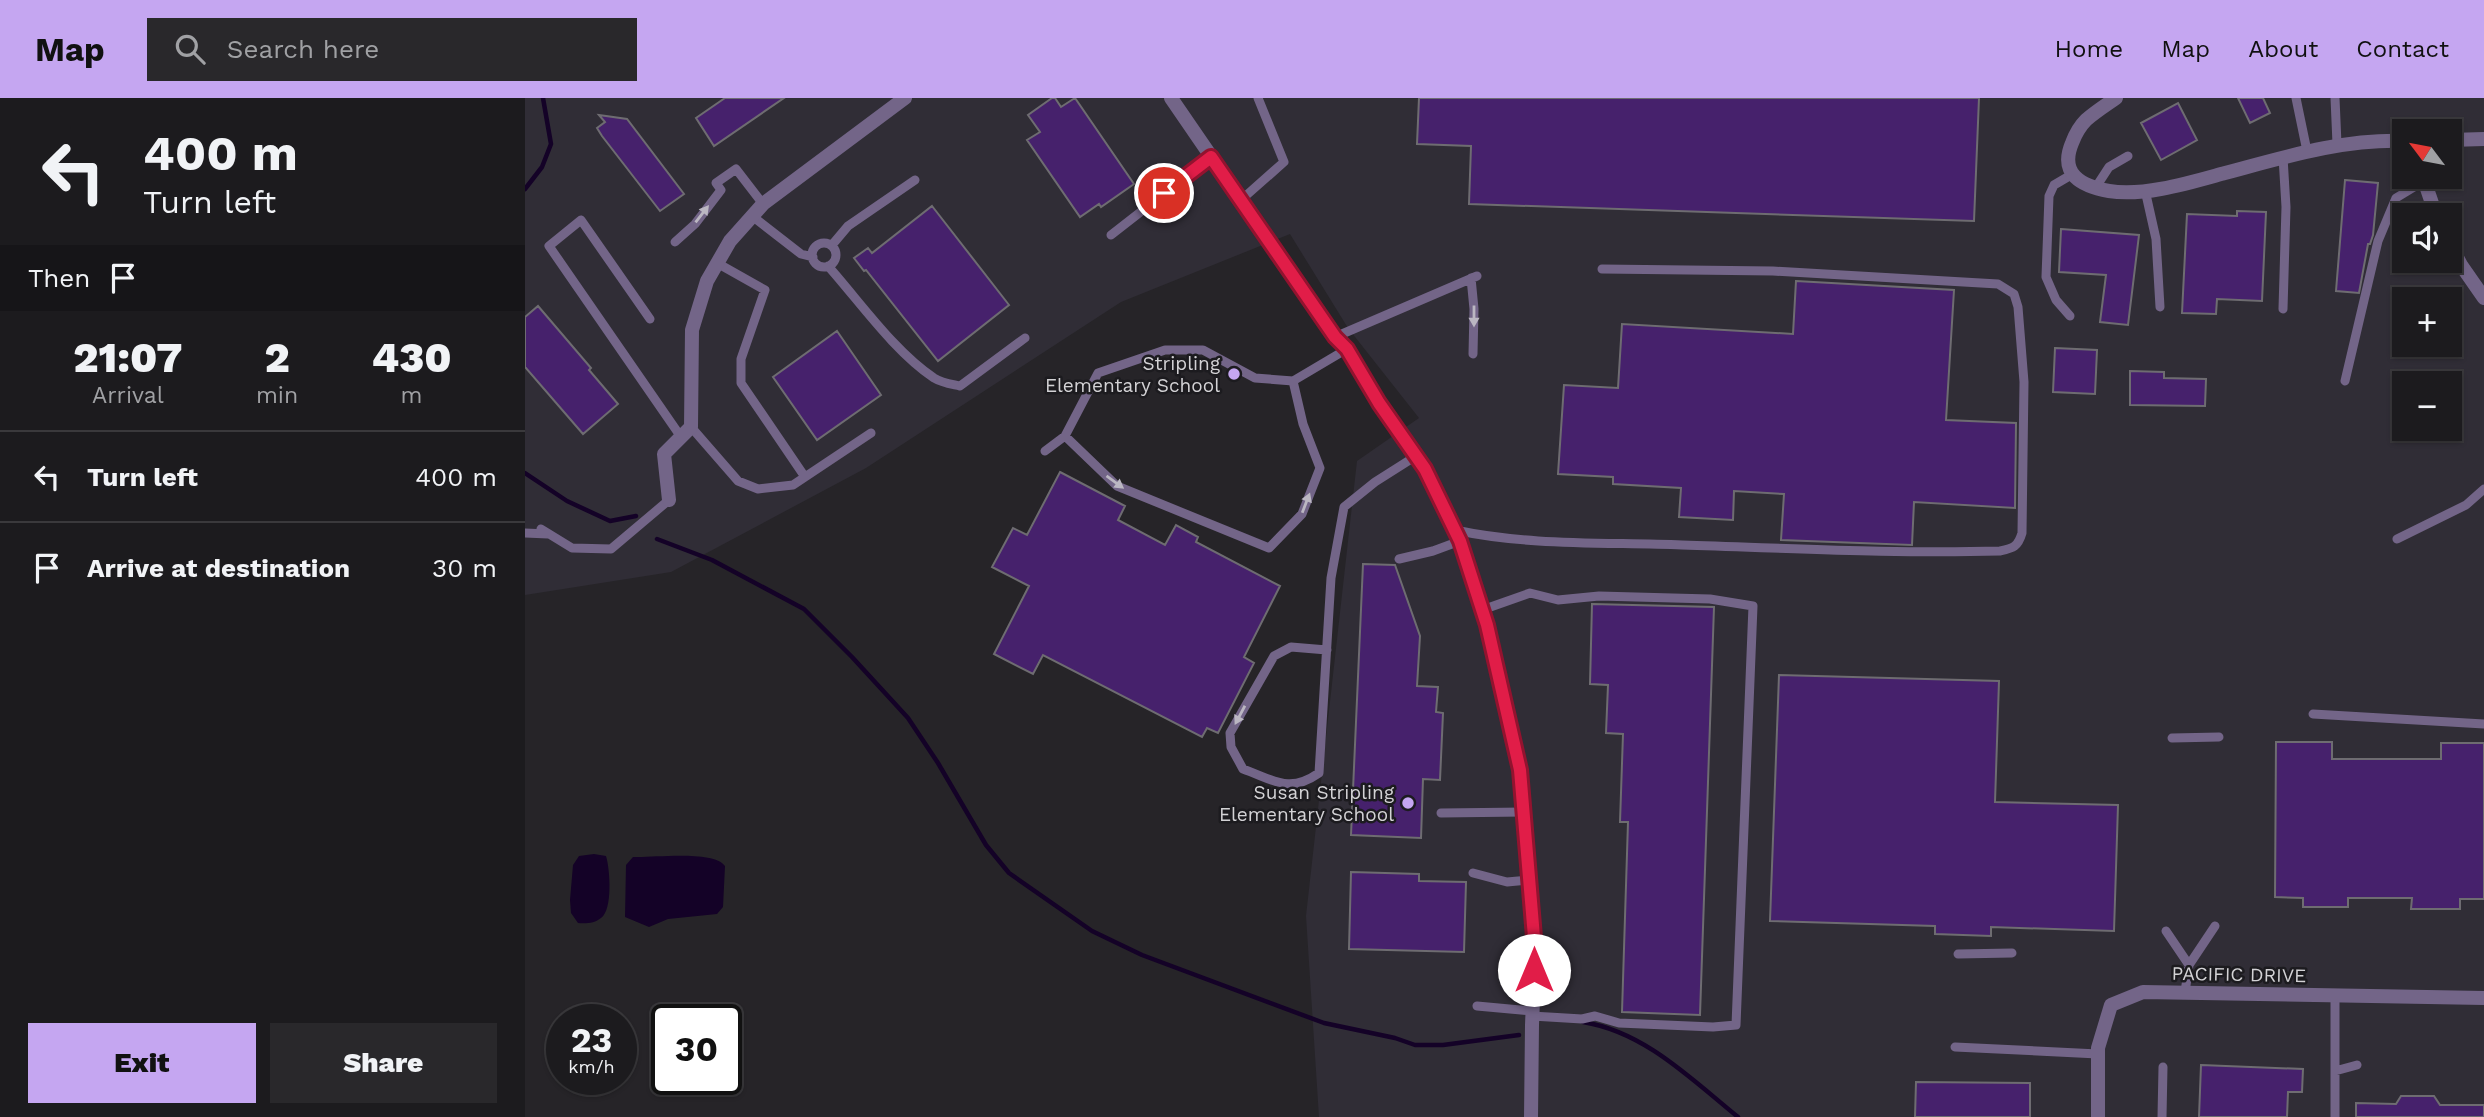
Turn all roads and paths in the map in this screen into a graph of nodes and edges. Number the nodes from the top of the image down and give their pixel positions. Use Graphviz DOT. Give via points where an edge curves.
graph roads {
  1 [pos="905,98"];
  2 [pos="1171,98"];
  3 [pos="1258,98"];
  4 [pos="2116,98"];
  5 [pos="2296,98"];
  6 [pos="2335,98"];
  7 [pos="2484,139"];
  8 [pos="2462,140"];
  9 [pos="2392,141"];
  10 [pos="2337,144"];
  11 [pos="2307,151"];
  12 [pos="2129,156"];
  13 [pos="1211,157"];
  14 [pos="2283,157"];
  15 [pos="2071,175"];
  16 [pos="915,180"];
  17 [pos="2096,187"];
  18 [pos="2409,189"];
  19 [pos="2145,190"];
  20 [pos="1241,200"];
  21 [pos="763,204"];
  22 [pos="752,216"];
  23 [pos="1111,235"];
  24 [pos="675,243"];
  25 [pos="832,245"];
  26 [pos="813,257"];
  27 [pos="717,263"];
  28 [pos="828,266"];
  29 [pos="2462,266"];
  30 [pos="1602,269"];
  31 [pos="2484,298"];
  32 [pos="2160,307"];
  33 [pos="2283,309"];
  34 [pos="2070,316"];
  35 [pos="650,319"];
  36 [pos="1335,337"];
  37 [pos="1025,338"];
  38 [pos="1347,349"];
  39 [pos="1473,354"];
  40 [pos="1293,381"];
  41 [pos="2345,381"];
  42 [pos="686,432"];
  43 [pos="871,433"];
  44 [pos="1065,436"];
  45 [pos="1045,451"];
  46 [pos="1416,456"];
  47 [pos="804,477"];
  48 [pos="2484,489"];
  49 [pos="669,500"];
  50 [pos="525,533"];
  51 [pos="1457,536"];
  52 [pos="2397,539"];
  53 [pos="1399,559"];
  54 [pos="1482,610"];
  55 [pos="1327,650"];
  56 [pos="2313,714"];
  57 [pos="2484,724"];
  58 [pos="2219,737"];
  59 [pos="2172,738"];
  60 [pos="1524,812"];
  61 [pos="1441,813"];
  62 [pos="1473,873"];
  63 [pos="1529,880"];
  64 [pos="2215,926"];
  65 [pos="2167,931"];
  66 [pos="2011,953"];
  67 [pos="1958,954"];
  68 [pos="2189,965"];
  69 [pos="2185,992"];
  70 [pos="2335,995"];
  71 [pos="2484,998"];
  72 [pos="1477,1006"];
  73 [pos="1532,1017"];
  74 [pos="1955,1047"];
  75 [pos="2098,1054"];
  76 [pos="2357,1065"];
  77 [pos="2163,1067"];
  78 [pos="2335,1071"];
  79 [pos="1531,1117"];
  80 [pos="2098,1117"];
  81 [pos="2162,1117"];
  82 [pos="2335,1117"];
  1 -- 21 [label="street"];
  2 -- 13 [label="street"];
  3 -- 20 [label="lane" via="1284,162"];
  4 -- 15 [label="street" via="2084,122 2075,135 2068,153"];
  5 -- 11 [label="lane"];
  6 -- 10 [label="lane"];
  7 -- 8 [label="street"];
  9 -- 10 [label="street"];
  10 -- 11 [label="street"];
  11 -- 14 [label="street"];
  12 -- 17 [label="lane" via="2109,167"];
  13 -- 20 [label="street"];
  13 -- 23 [label="lane"];
  14 -- 19 [label="street"];
  14 -- 33 [label="lane"];
  15 -- 17 [label="street"];
  15 -- 34 [label="lane" via="2054,185 2049,196 2046,277 2056,300"];
  16 -- 25 [label="lane" via="848,226"];
  17 -- 19 [label="street" via="2127,193"];
  18 -- 41 [label="lane" via="2396,198 2378,241"];
  19 -- 32 [label="lane" via="2156,239"];
  20 -- 36 [label="street"];
  21 -- 22 [label="street"];
  24 -- 21 [label="lane, one-way" via="721,190 716,183 736,169"];
  22 -- 26 [label="lane" via="801,254"];
  22 -- 27 [label="street"];
  25 -- 26 [label="lane" via="818,244"];
  25 -- 28 [label="lane" via="836,255"];
  26 -- 28 [label="lane" via="820,266"];
  27 -- 42 [label="street" via="692,330"];
  27 -- 47 [label="lane" via="765,290 741,359 741,383"];
  28 -- 37 [label="lane" via="912,360 949,384 960,386"];
  29 -- 31 [label="street"];
  30 -- 51 [label="lane" via="1773,271 2006,288 2014,294 2018,307 2024,382 2019,543 2000,551 1852,552"];
  35 -- 42 [label="lane" via="581,220 548,246"];
  36 -- 38 [label="street"];
  36 -- 39 [label="lane, one-way" via="1474,277"];
  38 -- 40 [label="lane"];
  38 -- 46 [label="street"];
  40 -- 44 [label="lane" via="1255,378 1203,350 1165,350 1098,373"];
  44 -- 40 [label="lane, one-way" via="1117,486 1269,548 1303,514 1320,468"];
  42 -- 47 [label="lane" via="739,481 758,489 793,485"];
  42 -- 49 [label="street" via="664,454"];
  43 -- 47 [label="lane"];
  44 -- 45 [label="lane"];
  46 -- 51 [label="street"];
  46 -- 55 [label="lane" via="1344,507 1331,578"];
  48 -- 52 [label="lane" via="2466,505"];
  49 -- 50 [label="lane" via="611,549 572,548 545,532"];
  51 -- 53 [label="lane" via="1433,551"];
  51 -- 54 [label="street"];
  54 -- 60 [label="street" via="1520,770"];
  54 -- 73 [label="lane" via="1530,593 1558,600 1599,596 1710,599 1753,606 1736,1025"];
  55 -- 55 [label="lane, one-way" via="1291,648 1274,656 1230,733 1231,747 1243,769 1290,786 1319,773"];
  56 -- 57 [label="lane"];
  58 -- 59 [label="lane"];
  60 -- 61 [label="lane"];
  60 -- 63 [label="street"];
  62 -- 63 [label="lane" via="1507,882"];
  63 -- 73 [label="street" via="1535,949"];
  64 -- 68 [label="lane"];
  65 -- 68 [label="lane"];
  66 -- 67 [label="lane"];
  68 -- 69 [label="lane"];
  69 -- 70 [label="street, PACIFIC DRIVE"];
  69 -- 75 [label="street, PACIFIC DRIVE" via="2143,992 2111,1005"];
  70 -- 71 [label="street, PACIFIC DRIVE"];
  70 -- 78 [label="lane"];
  72 -- 73 [label="lane"];
  73 -- 79 [label="street"];
  74 -- 75 [label="lane"];
  75 -- 80 [label="street, PACIFIC DRIVE"];
  76 -- 78 [label="lane"];
  77 -- 81 [label="lane"];
  78 -- 82 [label="lane"];
}
